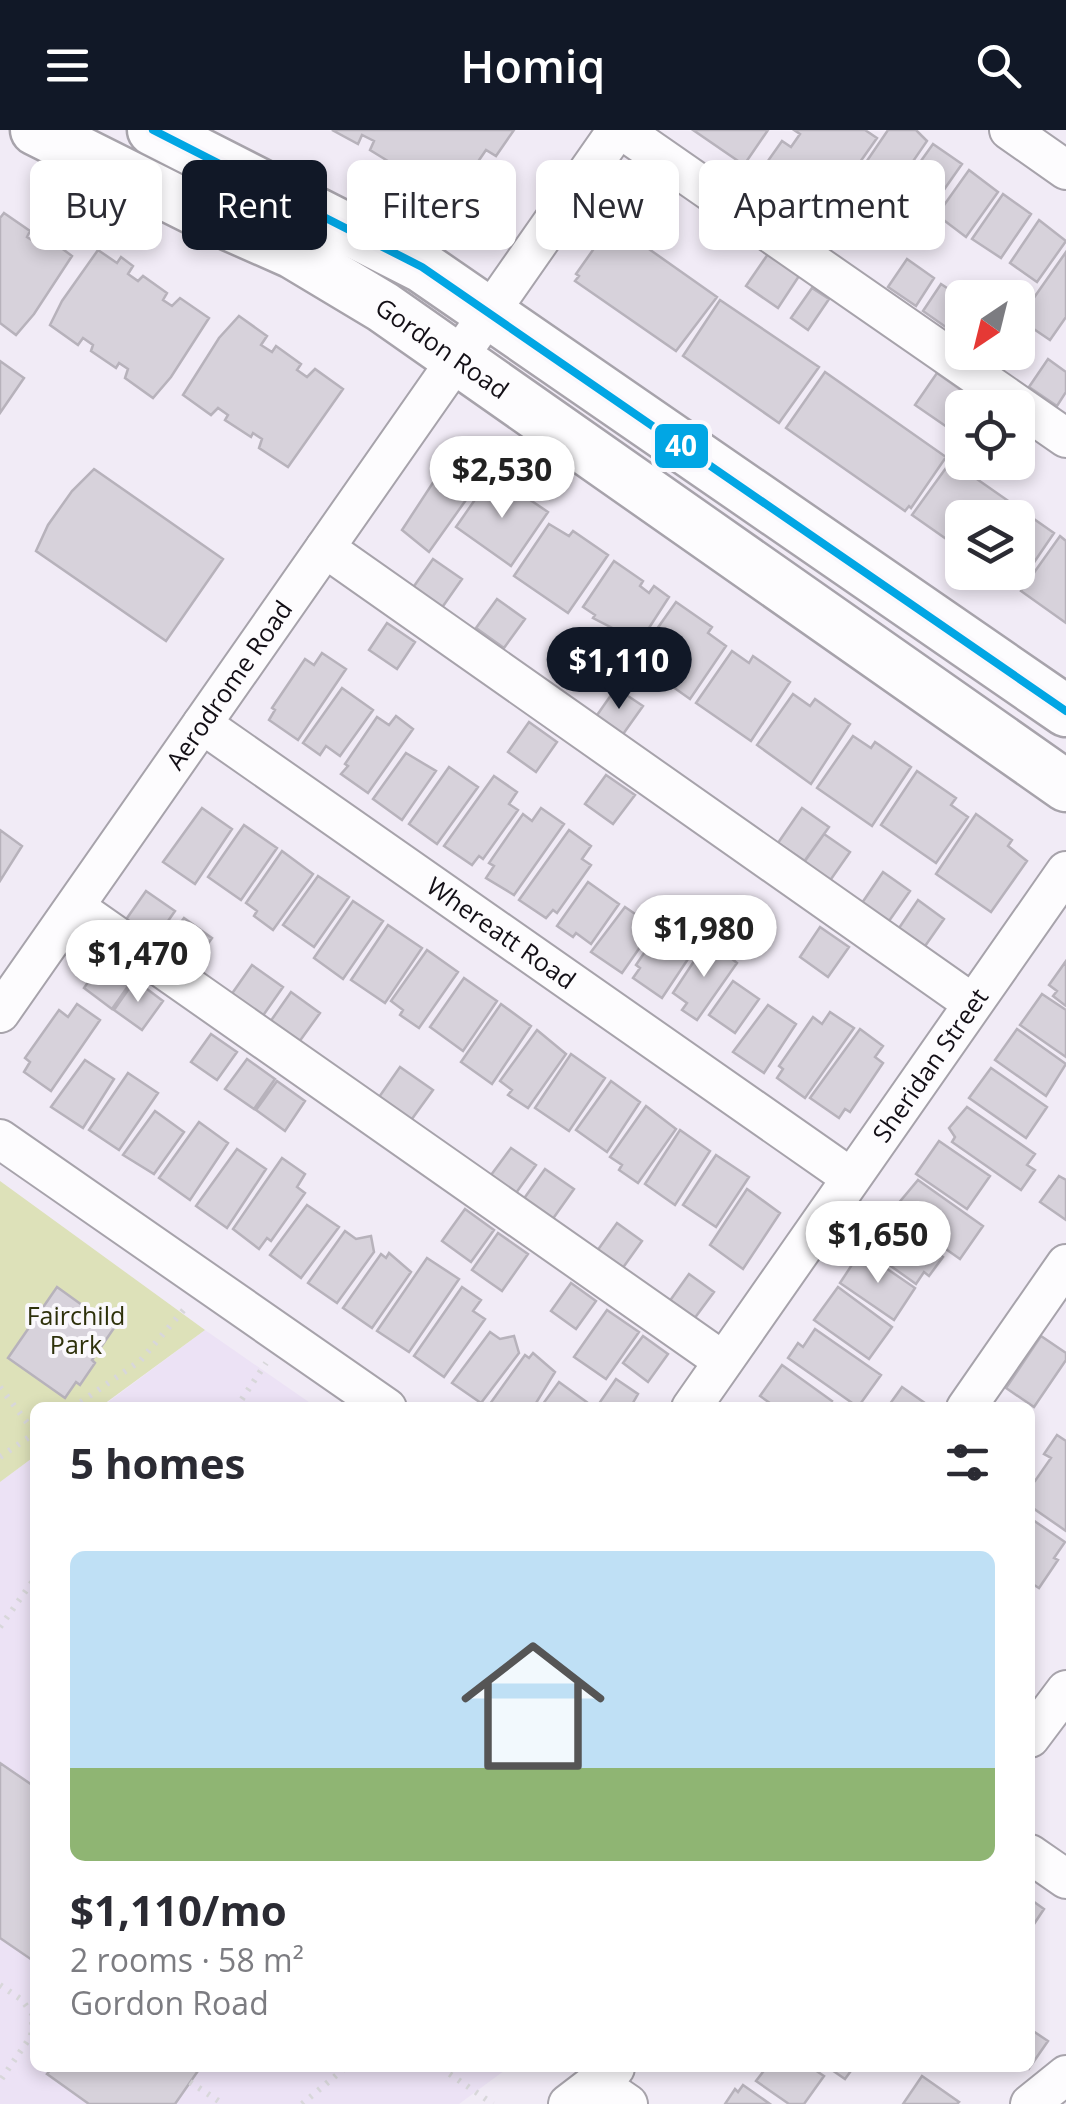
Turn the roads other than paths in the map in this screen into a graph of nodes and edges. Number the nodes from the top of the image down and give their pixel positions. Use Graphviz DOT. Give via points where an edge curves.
graph roads {
  1 [pos="36,130"];
  2 [pos="153,130"];
  3 [pos="620,130"];
  4 [pos="1009,130"];
  5 [pos="1066,170"];
  6 [pos="491,314"];
  7 [pos="458,359"];
  8 [pos="1066,438"];
  9 [pos="324,548"];
  10 [pos="1066,711"];
  11 [pos="202,724"];
  12 [pos="1066,786"];
  13 [pos="1066,871"];
  14 [pos="75,907"];
  15 [pos="972,1004"];
  16 [pos="0,1013"];
  17 [pos="0,1139"];
  18 [pos="850,1177"];
  19 [pos="1066,1264"];
  20 [pos="723,1361"];
  21 [pos="378,1402"];
  22 [pos="694,1402"];
  23 [pos="970,1402"];
  24 [pos="1066,1690"];
  25 [pos="1035,1731"];
  26 [pos="1035,1857"];
  27 [pos="1066,1879"];
  28 [pos="1066,2074"];
  29 [pos="593,2084"];
  30 [pos="628,2104"];
  31 [pos="1030,2104"];
  1 -- 7 [label="main road, Gordon Road" via="293,253"];
  2 -- 6 [label="main road" via="422,266"];
  3 -- 6 [label="street, Aerodrome Road"];
  3 -- 8 [label="street"];
  4 -- 5 [label="street"];
  6 -- 7 [label="street, Aerodrome Road"];
  6 -- 10 [label="main road"];
  7 -- 9 [label="street, Aerodrome Road"];
  7 -- 12 [label="main road, Gordon Road"];
  9 -- 11 [label="street, Aerodrome Road"];
  9 -- 15 [label="street"];
  11 -- 14 [label="street, Aerodrome Road"];
  11 -- 18 [label="street, Whereatt Road"];
  13 -- 15 [label="street, Sheridan Street"];
  14 -- 16 [label="street, Aerodrome Road"];
  14 -- 20 [label="street"];
  15 -- 18 [label="street, Sheridan Street"];
  17 -- 21 [label="street"];
  18 -- 20 [label="street, Sheridan Street"];
  19 -- 23 [label="street"];
  20 -- 22 [label="street, Sheridan Street"];
  24 -- 25 [label="street"];
  26 -- 27 [label="street"];
  28 -- 31 [label="street"];
  29 -- 30 [label="street"];
}
